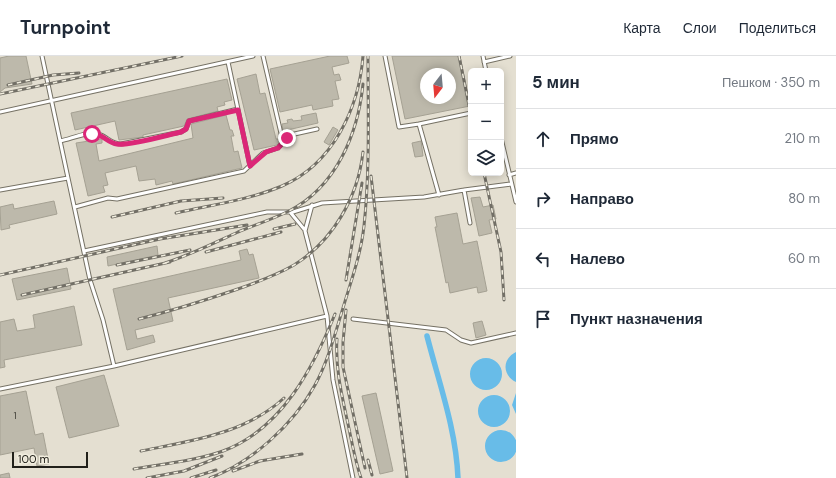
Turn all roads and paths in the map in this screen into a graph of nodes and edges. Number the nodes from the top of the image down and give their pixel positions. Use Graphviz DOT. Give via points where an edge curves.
graph roads {
  1 [pos="42,56"];
  2 [pos="253,56"];
  3 [pos="263,56"];
  4 [pos="385,56"];
  5 [pos="483,56"];
  6 [pos="510,56"];
  7 [pos="228,62"];
  8 [pos="484,62"];
  9 [pos="485,68"];
  10 [pos="51,102"];
  11 [pos="238,110"];
  12 [pos="0,112"];
  13 [pos="468,114"];
  14 [pos="420,124"];
  15 [pos="317,129"];
  16 [pos="501,140"];
  17 [pos="60,141"];
  18 [pos="283,142"];
  19 [pos="250,166"];
  20 [pos="516,173"];
  21 [pos="509,174"];
  22 [pos="68,178"];
  23 [pos="511,184"];
  24 [pos="0,190"];
  25 [pos="464,190"];
  26 [pos="440,194"];
  27 [pos="516,202"];
  28 [pos="312,205"];
  29 [pos="74,207"];
  30 [pos="288,211"];
  31 [pos="470,223"];
  32 [pos="305,231"];
  33 [pos="84,251"];
  34 [pos="327,316"];
  35 [pos="353,319"];
  36 [pos="516,333"];
  37 [pos="114,366"];
  38 [pos="0,388"];
  39 [pos="353,478"];
  1 -- 10 [label="lane"];
  2 -- 7 [label="lane"];
  3 -- 18 [label="lane"];
  4 -- 14 [label="lane" via="399,127"];
  5 -- 8 [label="lane"];
  6 -- 8 [label="lane"];
  7 -- 10 [label="lane"];
  7 -- 11 [label="lane"];
  8 -- 9 [label="lane"];
  10 -- 12 [label="lane"];
  10 -- 17 [label="lane"];
  11 -- 17 [label="lane" via="189,121 186,129 181,132 121,144 112,143 95,134"];
  11 -- 19 [label="lane"];
  13 -- 14 [label="lane"];
  14 -- 26 [label="lane"];
  15 -- 18 [label="lane" via="290,135"];
  16 -- 21 [label="lane"];
  17 -- 22 [label="lane"];
  18 -- 19 [label="lane" via="276,149 263,154"];
  19 -- 29 [label="lane" via="244,171"];
  20 -- 21 [label="lane"];
  21 -- 23 [label="lane"];
  22 -- 24 [label="lane"];
  22 -- 29 [label="lane"];
  23 -- 25 [label="lane"];
  23 -- 27 [label="lane"];
  25 -- 26 [label="lane"];
  25 -- 31 [label="lane"];
  26 -- 28 [label="lane" via="406,199"];
  28 -- 30 [label="lane"];
  28 -- 32 [label="lane"];
  29 -- 33 [label="lane"];
  30 -- 32 [label="lane"];
  30 -- 33 [label="lane" via="267,212"];
  32 -- 34 [label="lane"];
  33 -- 37 [label="lane"];
  34 -- 37 [label="lane"];
  34 -- 39 [label="lane" via="333,380"];
  35 -- 36 [label="lane" via="446,330 471,343"];
  37 -- 38 [label="lane"];
}
